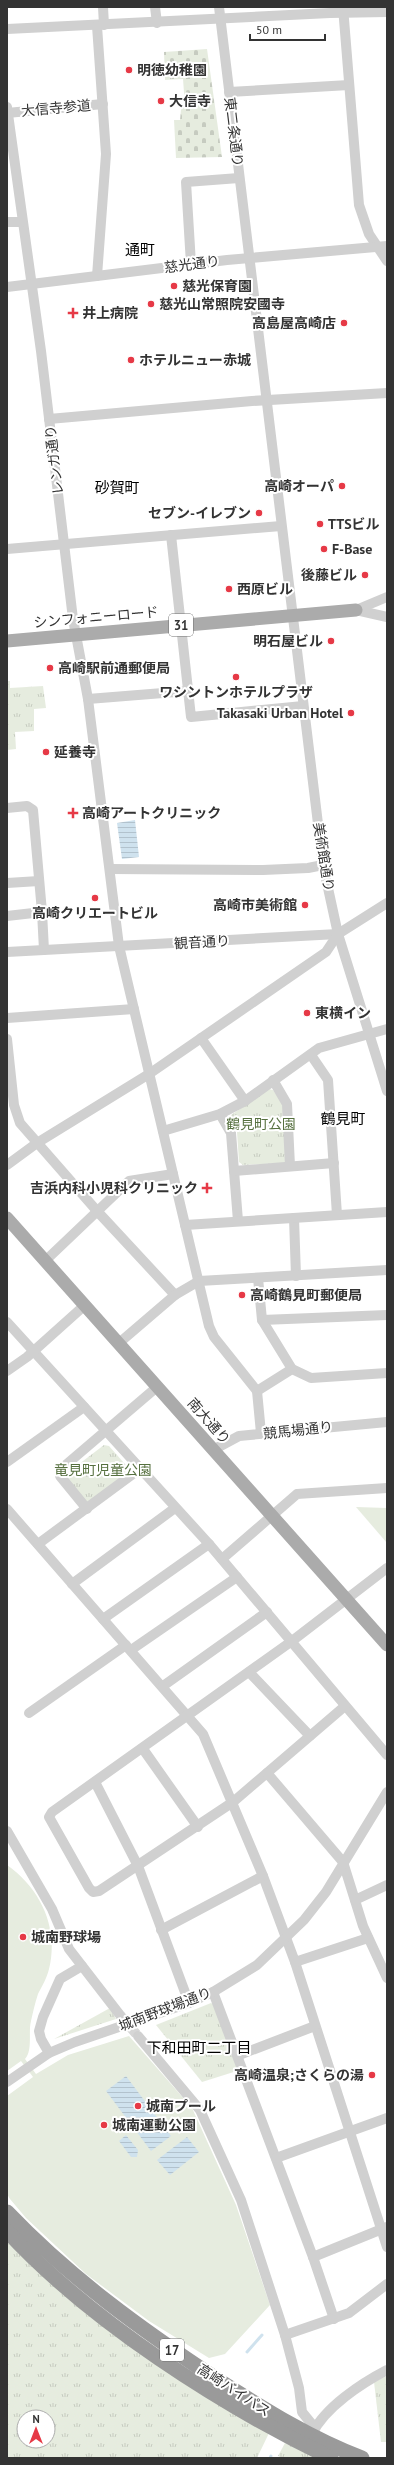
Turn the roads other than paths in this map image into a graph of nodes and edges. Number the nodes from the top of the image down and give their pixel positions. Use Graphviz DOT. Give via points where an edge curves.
graph roads {
  1 [pos="103,7"];
  2 [pos="155,7"];
  3 [pos="219,7"];
  4 [pos="344,10"];
  5 [pos="387,12"];
  6 [pos="220,19"];
  7 [pos="157,22"];
  8 [pos="101,26"];
  9 [pos="7,29"];
  10 [pos="349,85"];
  11 [pos="229,92"];
  12 [pos="103,104"];
  13 [pos="7,111"];
  14 [pos="240,178"];
  15 [pos="7,222"];
  16 [pos="21,222"];
  17 [pos="382,246"];
  18 [pos="249,258"];
  19 [pos="387,260"];
  20 [pos="191,264"];
  21 [pos="97,276"];
  22 [pos="32,285"];
  23 [pos="7,287"];
  24 [pos="387,392"];
  25 [pos="268,400"];
  26 [pos="49,419"];
  27 [pos="281,526"];
  28 [pos="171,535"];
  29 [pos="64,546"];
  30 [pos="7,549"];
  31 [pos="387,597"];
  32 [pos="387,604"];
  33 [pos="356,610"];
  34 [pos="293,615"];
  35 [pos="387,617"];
  36 [pos="180,625"];
  37 [pos="77,634"];
  38 [pos="7,641"];
  39 [pos="188,691"];
  40 [pos="88,699"];
  41 [pos="303,706"];
  42 [pos="7,808"];
  43 [pos="323,865"];
  44 [pos="110,869"];
  45 [pos="40,881"];
  46 [pos="7,883"];
  47 [pos="387,903"];
  48 [pos="42,912"];
  49 [pos="7,916"];
  50 [pos="338,934"];
  51 [pos="119,946"];
  52 [pos="44,950"];
  53 [pos="7,952"];
  54 [pos="134,1009"];
  55 [pos="7,1018"];
  56 [pos="387,1029"];
  57 [pos="368,1035"];
  58 [pos="201,1038"];
  59 [pos="7,1045"];
  60 [pos="311,1055"];
  61 [pos="149,1074"];
  62 [pos="273,1080"];
  63 [pos="387,1091"];
  64 [pos="245,1101"];
  65 [pos="220,1114"];
  66 [pos="163,1131"];
  67 [pos="37,1143"];
  68 [pos="334,1163"];
  69 [pos="7,1165"];
  70 [pos="290,1166"];
  71 [pos="234,1171"];
  72 [pos="173,1174"];
  73 [pos="97,1211"];
  74 [pos="387,1212"];
  75 [pos="337,1215"];
  76 [pos="7,1218"];
  77 [pos="294,1218"];
  78 [pos="238,1221"];
  79 [pos="186,1224"];
  80 [pos="45,1261"];
  81 [pos="387,1270"];
  82 [pos="296,1276"];
  83 [pos="258,1278"];
  84 [pos="198,1281"];
  85 [pos="175,1295"];
  86 [pos="85,1305"];
  87 [pos="387,1315"];
  88 [pos="262,1320"];
  89 [pos="7,1322"];
  90 [pos="119,1343"];
  91 [pos="33,1350"];
  92 [pos="292,1369"];
  93 [pos="7,1371"];
  94 [pos="387,1373"];
  95 [pos="157,1387"];
  96 [pos="257,1391"];
  97 [pos="84,1407"];
  98 [pos="387,1422"];
  99 [pos="108,1431"];
  100 [pos="261,1433"];
  101 [pos="213,1450"];
  102 [pos="7,1462"];
  103 [pos="141,1468"];
  104 [pos="387,1488"];
  105 [pos="175,1508"];
  106 [pos="7,1509"];
  107 [pos="87,1509"];
  108 [pos="272,1516"];
  109 [pos="38,1544"];
  110 [pos="209,1544"];
  111 [pos="222,1560"];
  112 [pos="387,1568"];
  113 [pos="237,1577"];
  114 [pos="72,1584"];
  115 [pos="346,1598"];
  116 [pos="267,1612"];
  117 [pos="103,1619"];
  118 [pos="292,1641"];
  119 [pos="387,1645"];
  120 [pos="128,1647"];
  121 [pos="249,1672"];
  122 [pos="163,1686"];
  123 [pos="345,1706"];
  124 [pos="29,1713"];
  125 [pos="188,1715"];
  126 [pos="310,1736"];
  127 [pos="143,1748"];
  128 [pos="387,1755"];
  129 [pos="266,1773"];
  130 [pos="95,1782"];
  131 [pos="387,1792"];
  132 [pos="233,1802"];
  133 [pos="198,1827"];
  134 [pos="7,1831"];
  135 [pos="343,1862"];
  136 [pos="138,1866"];
  137 [pos="263,1876"];
  138 [pos="387,1885"];
  139 [pos="355,1900"];
  140 [pos="161,1930"];
  141 [pos="286,1938"];
  142 [pos="368,1938"];
  143 [pos="295,1962"];
  144 [pos="82,1966"];
  145 [pos="387,1978"];
  146 [pos="213,1992"];
  147 [pos="189,2003"];
  148 [pos="120,2015"];
  149 [pos="315,2026"];
  150 [pos="138,2036"];
  151 [pos="49,2053"];
  152 [pos="238,2055"];
  153 [pos="7,2082"];
  154 [pos="387,2118"];
  155 [pos="350,2132"];
  156 [pos="276,2158"];
  157 [pos="7,2212"];
  158 [pos="384,2229"];
  159 [pos="7,2231"];
  160 [pos="387,2246"];
  161 [pos="313,2257"];
  162 [pos="387,2284"];
  163 [pos="334,2319"];
  164 [pos="286,2335"];
  165 [pos="387,2370"];
  166 [pos="311,2436"];
  167 [pos="336,2455"];
  168 [pos="362,2458"];
  1 -- 8 [label="street"];
  2 -- 7 [label="street"];
  3 -- 6 [label="street, 東二条通り"];
  4 -- 5 [label="street"];
  4 -- 6 [label="street"];
  4 -- 10 [label="street"];
  6 -- 7 [label="street"];
  6 -- 11 [label="street, 東二条通り"];
  7 -- 8 [label="street"];
  8 -- 9 [label="street"];
  8 -- 12 [label="street"];
  10 -- 11 [label="street"];
  10 -- 17 [label="street" via="359,205 369,234"];
  11 -- 14 [label="street, 東二条通り"];
  12 -- 13 [label="street, 大信寺参道"];
  12 -- 21 [label="street" via="106,161"];
  13 -- 16 [label="street, レンガ通り"];
  14 -- 18 [label="street, 東二条通り"];
  14 -- 20 [label="street" via="186,182"];
  15 -- 16 [label="street"];
  16 -- 22 [label="street, レンガ通り"];
  17 -- 18 [label="street, 慈光通り"];
  17 -- 19 [label="street"];
  18 -- 20 [label="street, 慈光通り"];
  18 -- 25 [label="street, 東二条通り"];
  20 -- 21 [label="street, 慈光通り"];
  21 -- 22 [label="street, 慈光通り"];
  22 -- 23 [label="street, 慈光通り"];
  22 -- 26 [label="street, レンガ通り"];
  24 -- 25 [label="street"];
  25 -- 26 [label="street"];
  25 -- 27 [label="street, 美術館通り"];
  26 -- 29 [label="street, レンガ通り"];
  27 -- 28 [label="street"];
  27 -- 34 [label="street, 美術館通り"];
  28 -- 29 [label="street"];
  28 -- 36 [label="street"];
  29 -- 30 [label="street"];
  29 -- 37 [label="street, レンガ通り"];
  31 -- 33 [label="street"];
  32 -- 33 [label="street"];
  33 -- 34 [label="main road, シンフォニーロード / 31"];
  33 -- 35 [label="street"];
  34 -- 36 [label="main road, シンフォニーロード / 31"];
  34 -- 41 [label="street, 美術館通り"];
  36 -- 37 [label="main road, シンフォニーロード / 31"];
  36 -- 39 [label="street"];
  37 -- 38 [label="main road, シンフォニーロード / 31"];
  37 -- 40 [label="street, レンガ通り"];
  39 -- 40 [label="street"];
  39 -- 41 [label="street" via="191,717"];
  40 -- 44 [label="street, レンガ通り"];
  41 -- 43 [label="street, 美術館通り"];
  42 -- 45 [label="street" via="28,806 33,810"];
  43 -- 44 [label="street" via="263,870"];
  43 -- 50 [label="street, 美術館通り"];
  44 -- 51 [label="street, レンガ通り"];
  45 -- 46 [label="street"];
  45 -- 48 [label="street"];
  47 -- 50 [label="street, 観音通り"];
  48 -- 49 [label="street"];
  48 -- 52 [label="street"];
  50 -- 51 [label="street, 観音通り"];
  50 -- 57 [label="street, 美術館通り"];
  50 -- 58 [label="street" via="328,951"];
  51 -- 52 [label="street, 観音通り"];
  51 -- 54 [label="street, レンガ通り"];
  52 -- 53 [label="street, 観音通り"];
  54 -- 55 [label="street"];
  54 -- 61 [label="street, レンガ通り"];
  56 -- 57 [label="street"];
  57 -- 60 [label="street" via="319,1048"];
  57 -- 63 [label="street, 美術館通り"];
  58 -- 61 [label="street"];
  58 -- 64 [label="street"];
  59 -- 67 [label="street" via="14,1105 20,1123"];
  60 -- 62 [label="street"];
  60 -- 68 [label="street" via="328,1080"];
  61 -- 66 [label="street, レンガ通り"];
  61 -- 67 [label="street"];
  62 -- 64 [label="street"];
  62 -- 70 [label="street" via="287,1104"];
  64 -- 65 [label="street"];
  65 -- 66 [label="street"];
  65 -- 71 [label="street" via="231,1133"];
  66 -- 72 [label="street, レンガ通り"];
  67 -- 69 [label="street"];
  67 -- 73 [label="street"];
  68 -- 70 [label="street"];
  68 -- 75 [label="street"];
  70 -- 71 [label="street"];
  71 -- 78 [label="street"];
  72 -- 73 [label="street" via="129,1181"];
  72 -- 79 [label="street, レンガ通り"];
  73 -- 80 [label="street"];
  73 -- 85 [label="street"];
  74 -- 75 [label="street"];
  75 -- 77 [label="street"];
  76 -- 80 [label="main road, 南大通り"];
  77 -- 78 [label="street"];
  77 -- 82 [label="street"];
  78 -- 79 [label="street"];
  79 -- 84 [label="street, レンガ通り"];
  80 -- 86 [label="main road, 南大通り"];
  81 -- 82 [label="street"];
  82 -- 83 [label="street"];
  83 -- 84 [label="street"];
  83 -- 88 [label="street"];
  84 -- 85 [label="street"];
  84 -- 96 [label="street, レンガ通り" via="214,1337"];
  85 -- 90 [label="street"];
  86 -- 90 [label="main road, 南大通り"];
  86 -- 91 [label="street"];
  87 -- 88 [label="street"];
  88 -- 92 [label="street"];
  89 -- 91 [label="street"];
  90 -- 95 [label="main road, 南大通り"];
  91 -- 93 [label="street" via="28,1357"];
  91 -- 97 [label="street"];
  92 -- 94 [label="street" via="312,1378"];
  92 -- 96 [label="street"];
  95 -- 99 [label="street"];
  95 -- 101 [label="main road, 南大通り"];
  96 -- 100 [label="street"];
  97 -- 99 [label="street"];
  97 -- 102 [label="street"];
  98 -- 100 [label="street, 競馬場通り"];
  99 -- 103 [label="street"];
  99 -- 107 [label="street" via="61,1469 60,1476"];
  100 -- 101 [label="street, 競馬場通り" via="238,1436"];
  101 -- 108 [label="main road, 南大通り"];
  103 -- 105 [label="street"];
  103 -- 107 [label="street"];
  104 -- 108 [label="street" via="297,1494"];
  105 -- 110 [label="street"];
  105 -- 114 [label="street"];
  106 -- 109 [label="street"];
  107 -- 109 [label="street"];
  108 -- 111 [label="street"];
  108 -- 115 [label="main road, 南大通り"];
  109 -- 114 [label="street"];
  110 -- 111 [label="street"];
  110 -- 117 [label="street"];
  111 -- 113 [label="street"];
  112 -- 115 [label="street"];
  113 -- 116 [label="street"];
  113 -- 120 [label="street"];
  114 -- 117 [label="street"];
  115 -- 118 [label="street"];
  115 -- 119 [label="main road, 南大通り"];
  116 -- 118 [label="street"];
  116 -- 122 [label="street"];
  117 -- 120 [label="street"];
  118 -- 121 [label="street"];
  118 -- 123 [label="street"];
  120 -- 122 [label="street"];
  120 -- 124 [label="street"];
  121 -- 125 [label="street"];
  121 -- 126 [label="street"];
  122 -- 125 [label="street"];
  123 -- 126 [label="street"];
  123 -- 128 [label="street"];
  125 -- 127 [label="street"];
  125 -- 132 [label="street" via="203,1734"];
  126 -- 129 [label="street"];
  127 -- 130 [label="street"];
  127 -- 133 [label="street"];
  129 -- 132 [label="street"];
  129 -- 135 [label="street"];
  130 -- 136 [label="street"];
  130 -- 136 [label="street" via="52,1812 49,1817 93,1892 99,1891"];
  131 -- 135 [label="street, 城南野球場通り"];
  132 -- 133 [label="street"];
  132 -- 137 [label="street"];
  133 -- 136 [label="street"];
  134 -- 144 [label="street" via="52,1909 70,1949"];
  135 -- 139 [label="street"];
  135 -- 141 [label="street, 城南野球場通り" via="326,1892"];
  136 -- 140 [label="street"];
  137 -- 140 [label="street"];
  137 -- 141 [label="street"];
  138 -- 139 [label="street"];
  139 -- 142 [label="street"];
  140 -- 147 [label="street"];
  141 -- 143 [label="street"];
  141 -- 146 [label="street, 城南野球場通り" via="258,1965"];
  142 -- 143 [label="street"];
  142 -- 145 [label="street"];
  143 -- 149 [label="street"];
  144 -- 148 [label="street"];
  144 -- 151 [label="street" via="60,1979 43,2017 39,2031 40,2039"];
  146 -- 147 [label="street, 城南野球場通り"];
  146 -- 152 [label="street"];
  147 -- 151 [label="street, 城南野球場通り"];
  149 -- 152 [label="street"];
  149 -- 155 [label="street"];
  150 -- 164 [label="street" via="200,2110 241,2200"];
  151 -- 153 [label="street, 城南野球場通り"];
  152 -- 156 [label="street"];
  154 -- 155 [label="street"];
  155 -- 156 [label="street"];
  155 -- 158 [label="street"];
  156 -- 161 [label="street"];
  157 -- 166 [label="highway, 高崎バイパス / 17" via="63,2267 133,2323 273,2415"];
  158 -- 160 [label="street"];
  158 -- 161 [label="street"];
  159 -- 166 [label="highway, 高崎バイパス / 17" via="51,2274 120,2330 212,2392"];
  161 -- 163 [label="street"];
  162 -- 163 [label="street" via="349,2314"];
  163 -- 164 [label="street"];
  164 -- 166 [label="street" via="302,2412"];
  165 -- 166 [label="street" via="368,2380 323,2417"];
  166 -- 167 [label="highway, 高崎バイパス / 17"];
  167 -- 168 [label="highway, 高崎バイパス / 17"];
}
